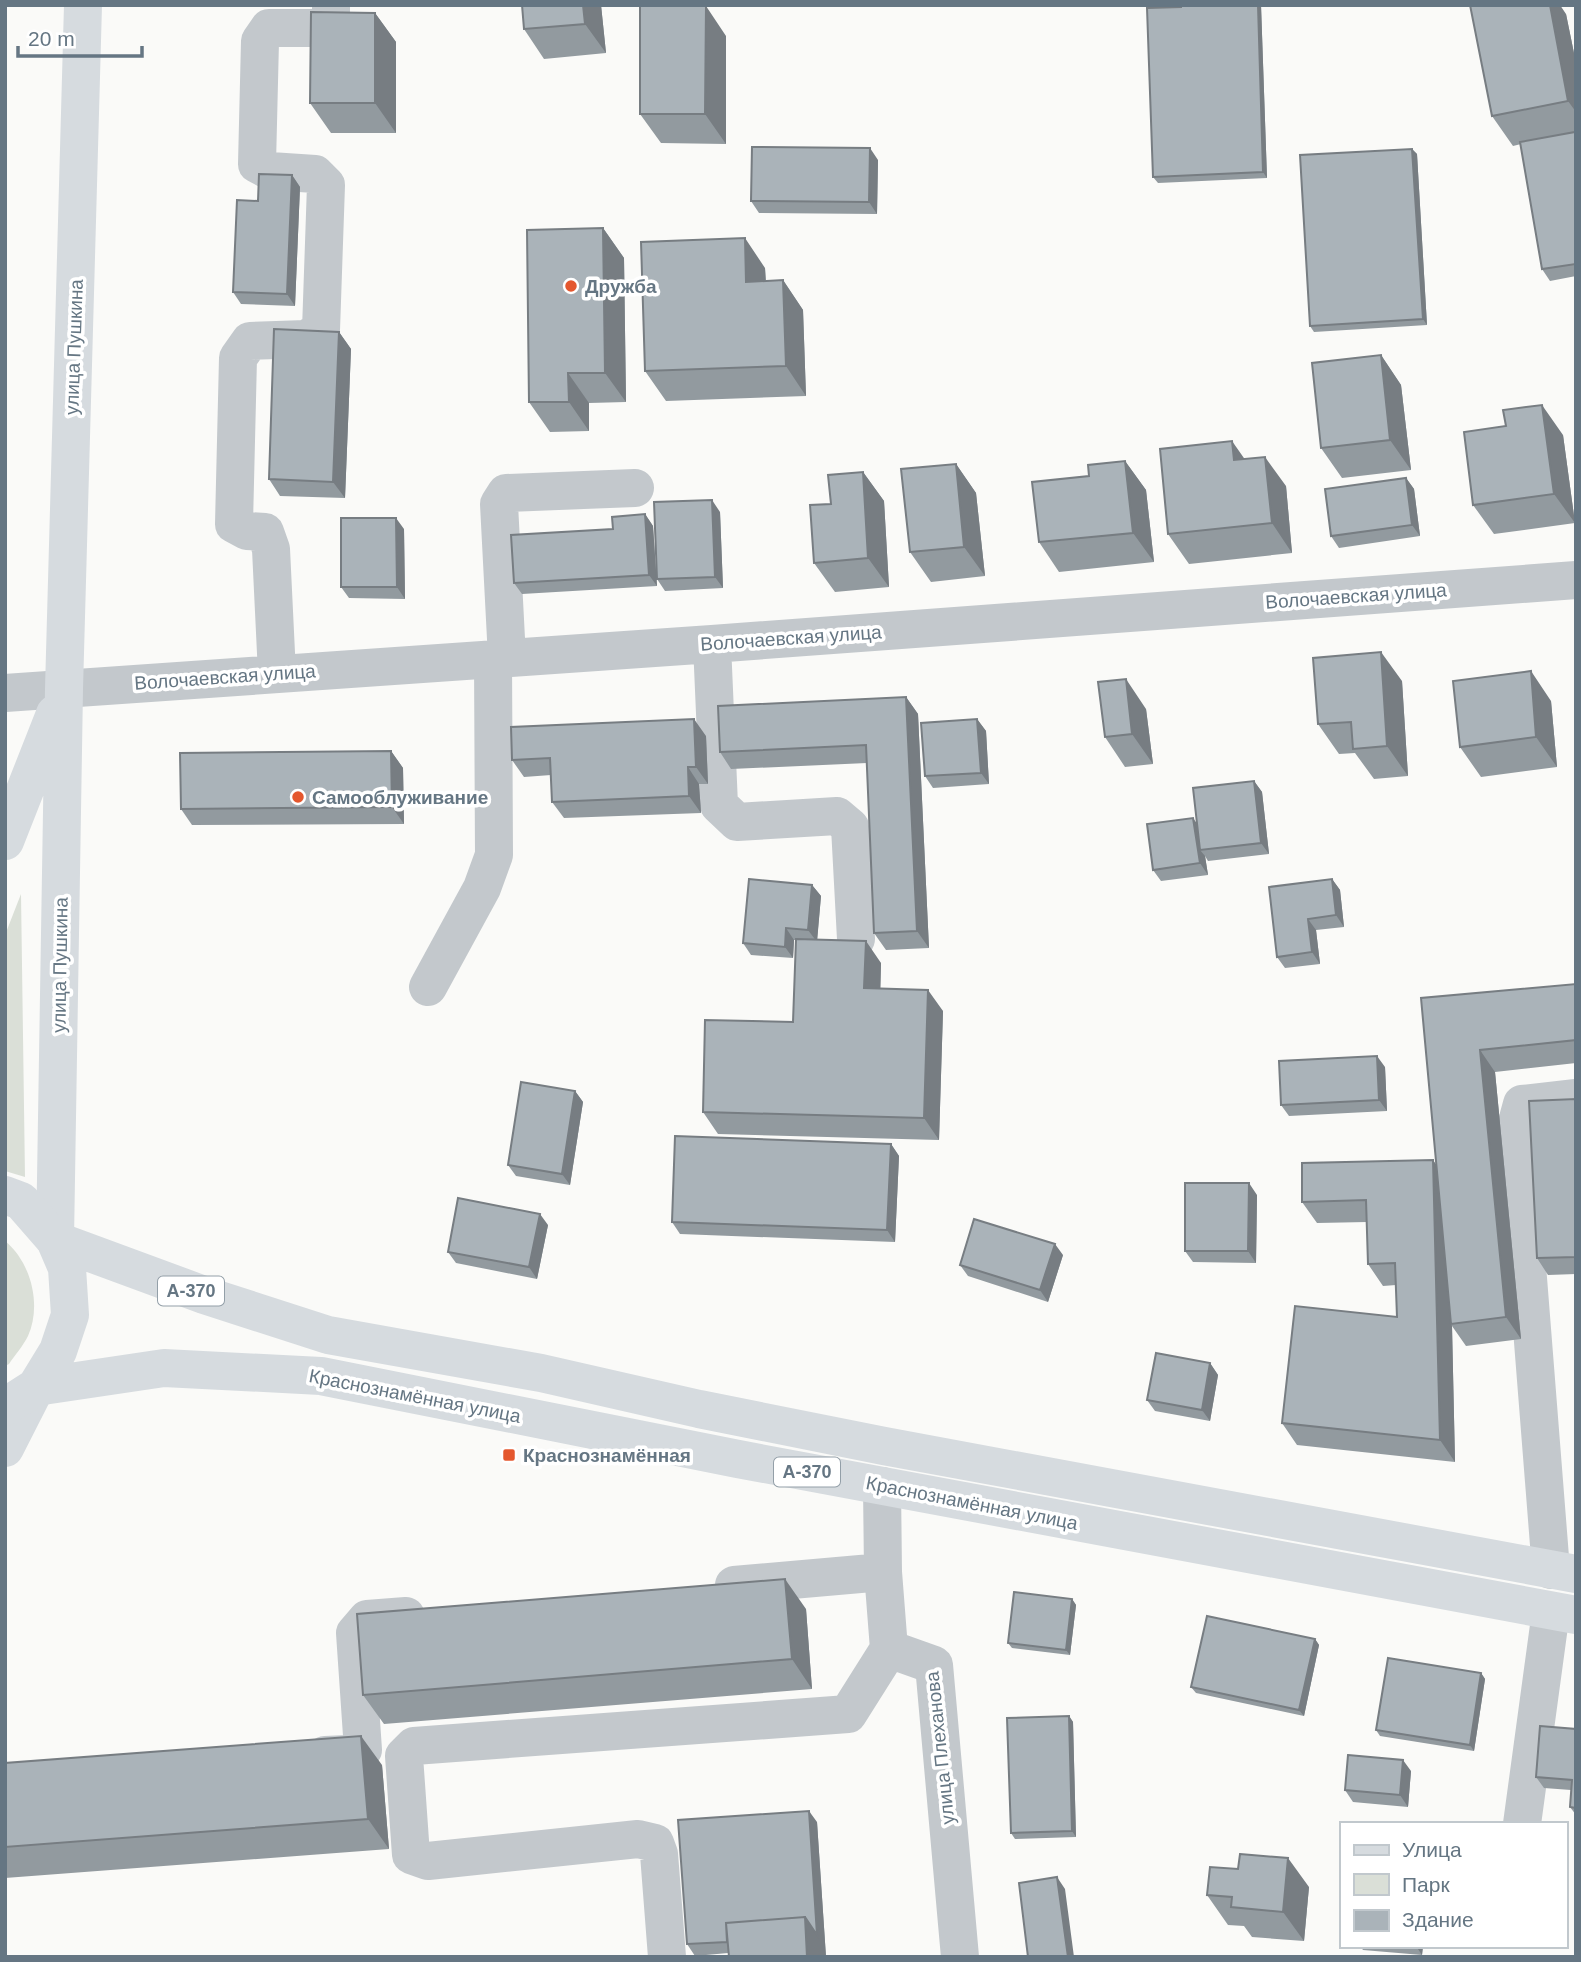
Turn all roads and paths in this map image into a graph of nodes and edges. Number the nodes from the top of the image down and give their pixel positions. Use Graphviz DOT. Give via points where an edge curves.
graph roads {
  1 [pos="83,5"];
  2 [pos="331,5"];
  3 [pos="635,488"];
  4 [pos="1576,580"];
  5 [pos="712,644"];
  6 [pos="500,658"];
  7 [pos="277,674"];
  8 [pos="64,690"];
  9 [pos="5,693"];
  10 [pos="5,841"];
  11 [pos="856,939"];
  12 [pos="428,987"];
  13 [pos="1576,1098"];
  14 [pos="5,1195"];
  15 [pos="55,1240"];
  16 [pos="21,1397"];
  17 [pos="5,1448"];
  18 [pos="882,1486"];
  19 [pos="883,1572"];
  20 [pos="1564,1572"];
  21 [pos="698,1589"];
  22 [pos="436,1613"];
  23 [pos="1563,1613"];
  24 [pos="889,1649"];
  25 [pos="296,1758"];
  26 [pos="1522,1822"];
  27 [pos="667,1957"];
  28 [pos="960,1957"];
  1 -- 8 [label="main road, улица Пушкина"];
  2 -- 7 [label="street" via="331,24 322,29 269,28 260,41 257,164 271,171 315,174 327,185 321,330 306,339 250,341 238,358 234,524 247,531 265,532 271,548"];
  3 -- 6 [label="street" via="506,493 499,504"];
  4 -- 5 [label="street, Волочаевская улица"];
  5 -- 6 [label="street, Волочаевская улица"];
  5 -- 11 [label="street" via="719,805 737,822 837,816 849,827"];
  6 -- 7 [label="street, Волочаевская улица"];
  6 -- 12 [label="street" via="494,855 482,888"];
  7 -- 8 [label="street, Волочаевская улица"];
  8 -- 9 [label="street, Волочаевская улица"];
  8 -- 10 [label="main road, улица Пушкина"];
  8 -- 15 [label="main road, улица Пушкина"];
  13 -- 20 [label="street" via="1522,1104 1516,1126"];
  14 -- 15 [label="main road, А-370" via="21,1201"];
  15 -- 16 [label="main road, А-370" via="67,1268 70,1315 58,1351"];
  15 -- 20 [label="main road, Краснознамённая улица / А-370" via="328,1335 541,1373 884,1446"];
  16 -- 17 [label="main road"];
  16 -- 18 [label="main road, Краснознамённая улица / А-370" via="164,1368 321,1376"];
  18 -- 19 [label="street"];
  18 -- 23 [label="main road, Краснознамённая улица / А-370"];
  19 -- 21 [label="street"];
  19 -- 24 [label="street"];
  22 -- 25 [label="street" via="367,1619 355,1633 363,1750"];
  23 -- 26 [label="street"];
  24 -- 27 [label="street" via="848,1714 414,1746 404,1756 411,1855 428,1861 638,1839 655,1843"];
  24 -- 28 [label="street, улица Плеханова" via="934,1665"];
}
